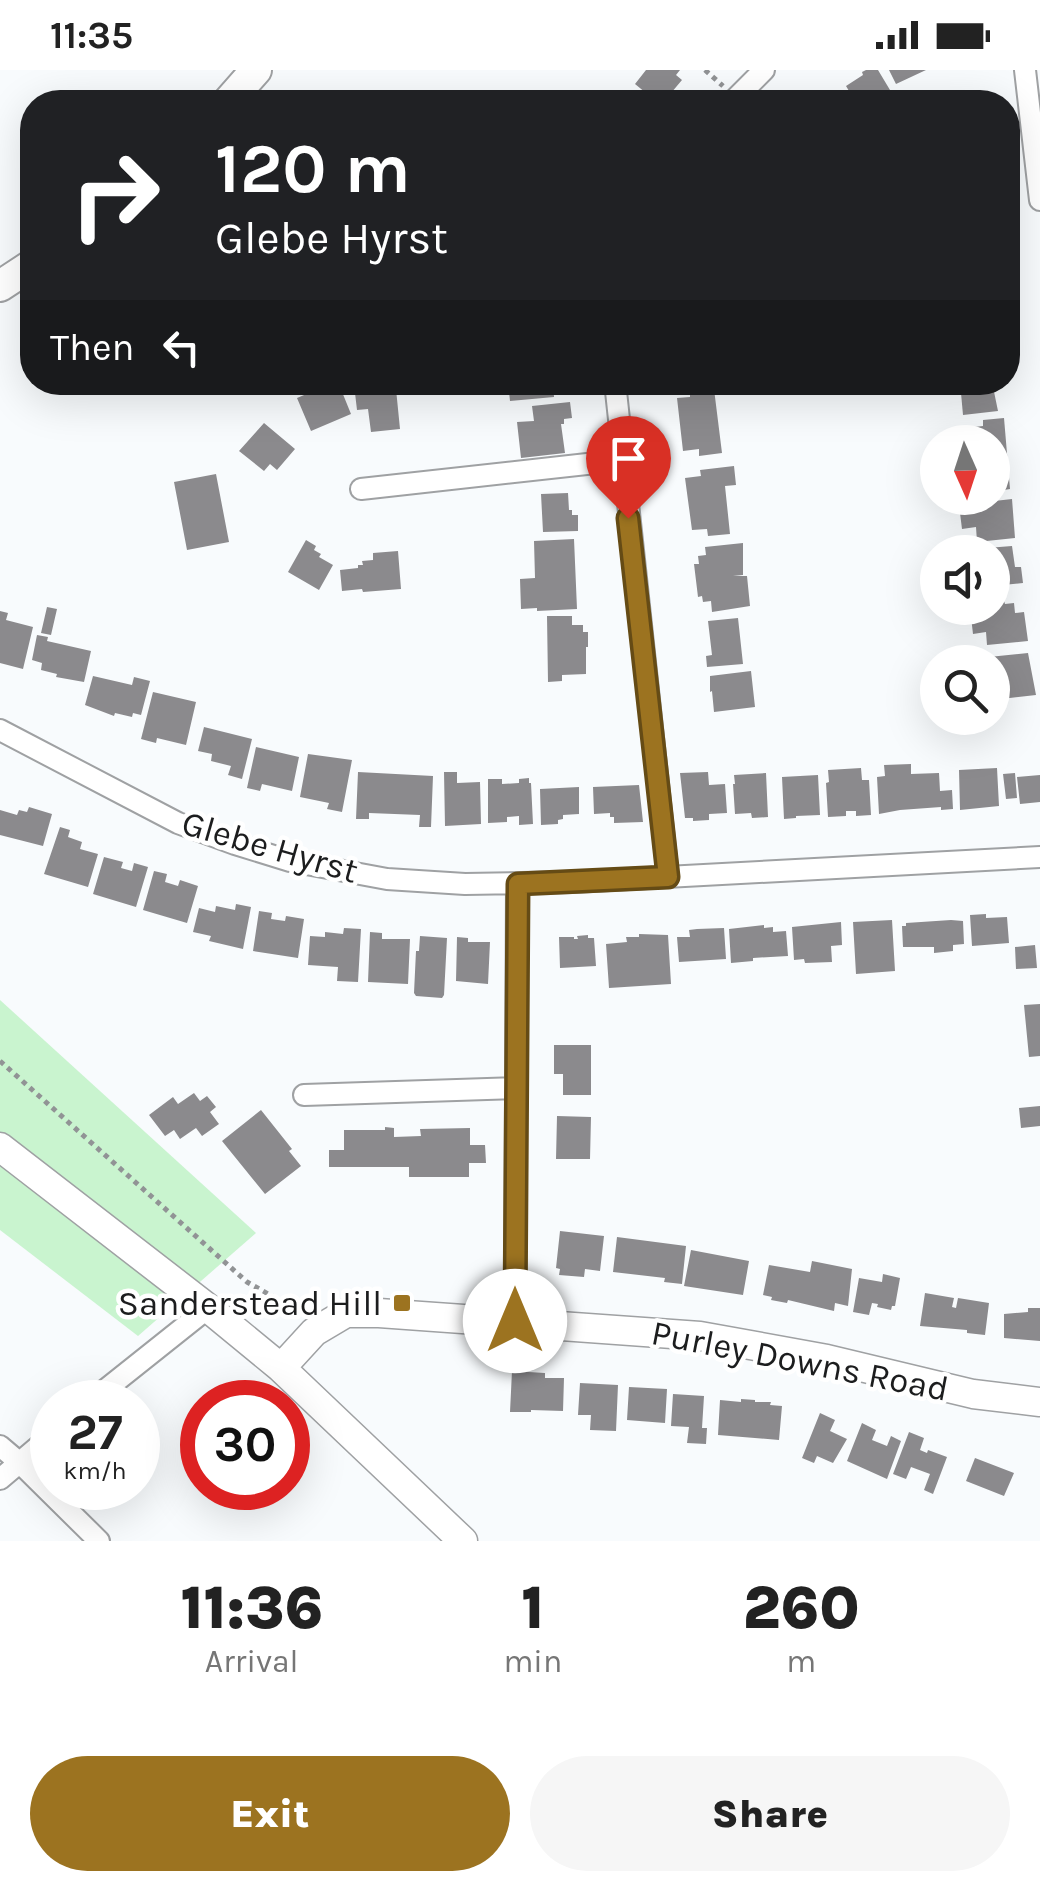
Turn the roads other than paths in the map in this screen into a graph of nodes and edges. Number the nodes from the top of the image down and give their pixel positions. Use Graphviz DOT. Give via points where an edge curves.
graph roads {
  1 [pos="256,70"];
  2 [pos="764,70"];
  3 [pos="1025,70"];
  4 [pos="238,90"];
  5 [pos="744,90"];
  6 [pos="1040,200"];
  7 [pos="616,395"];
  8 [pos="623,460"];
  9 [pos="362,489"];
  10 [pos="0,730"];
  11 [pos="1040,857"];
  12 [pos="668,877"];
  13 [pos="518,884"];
  14 [pos="516,1088"];
  15 [pos="304,1096"];
  16 [pos="0,1147"];
  17 [pos="208,1308"];
  18 [pos="515,1321"];
  19 [pos="281,1368"];
  20 [pos="116,1380"];
  21 [pos="1040,1402"];
  22 [pos="0,1446"];
  23 [pos="30,1454"];
  24 [pos="20,1462"];
  25 [pos="0,1479"];
  26 [pos="99,1541"];
  27 [pos="463,1541"];
  1 -- 4 [label="main road"];
  2 -- 5 [label="street"];
  3 -- 6 [label="street"];
  7 -- 8 [label="street"];
  8 -- 9 [label="street"];
  8 -- 12 [label="street"];
  10 -- 13 [label="street, Glebe Hyrst" via="178,823 268,854 387,879"];
  11 -- 12 [label="street, Glebe Hyrst"];
  12 -- 13 [label="street, Glebe Hyrst"];
  13 -- 14 [label="street"];
  14 -- 15 [label="street"];
  14 -- 18 [label="street"];
  16 -- 17 [label="street"];
  17 -- 19 [label="street"];
  17 -- 20 [label="street"];
  18 -- 19 [label="street, Purley Downs Road" via="346,1313 314,1332"];
  18 -- 21 [label="street, Purley Downs Road" via="700,1336"];
  19 -- 27 [label="street"];
  22 -- 24 [label="street"];
  23 -- 24 [label="street"];
  24 -- 25 [label="street"];
  24 -- 26 [label="street"];
}
